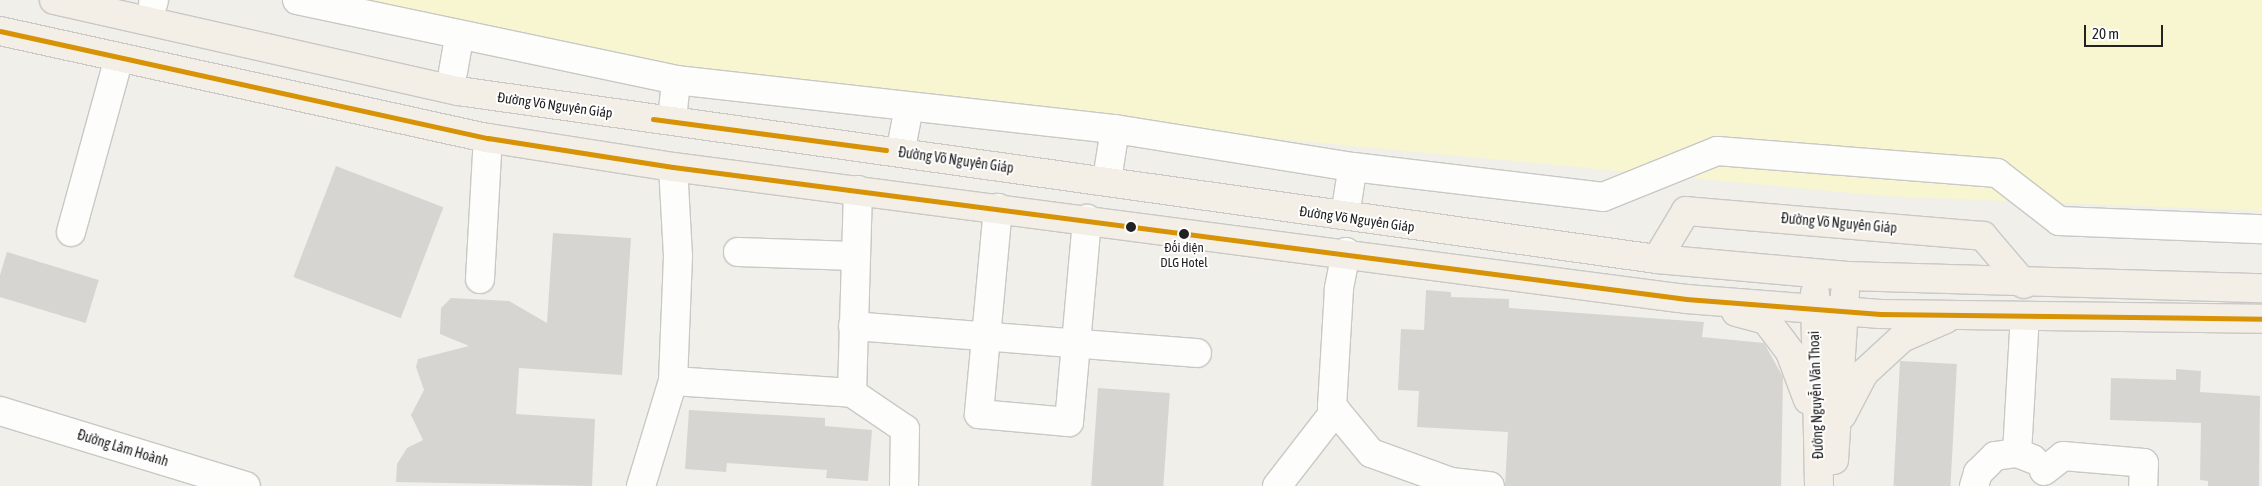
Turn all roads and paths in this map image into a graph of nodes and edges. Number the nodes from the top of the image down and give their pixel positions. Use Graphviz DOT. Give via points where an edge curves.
graph roads {
  1 [pos="54,0"];
  2 [pos="297,0"];
  3 [pos="0,31"];
  4 [pos="459,37"];
  5 [pos="119,58"];
  6 [pos="453,72"];
  7 [pos="676,80"];
  8 [pos="909,108"];
  9 [pos="673,110"];
  10 [pos="1115,129"];
  11 [pos="488,138"];
  12 [pos="903,138"];
  13 [pos="673,167"];
  14 [pos="1109,167"];
  15 [pos="1354,167"];
  16 [pos="858,190"];
  17 [pos="1347,203"];
  18 [pos="998,208"];
  19 [pos="1087,219"];
  20 [pos="2262,229"];
  21 [pos="72,232"];
  22 [pos="738,252"];
  23 [pos="1346,252"];
  24 [pos="854,256"];
  25 [pos="1657,259"];
  26 [pos="1816,273"];
  27 [pos="1847,276"];
  28 [pos="480,279"];
  29 [pos="2024,284"];
  30 [pos="2262,288"];
  31 [pos="1686,299"];
  32 [pos="1814,310"];
  33 [pos="1843,312"];
  34 [pos="1955,315"];
  35 [pos="2025,316"];
  36 [pos="2262,319"];
  37 [pos="853,326"];
  38 [pos="985,337"];
  39 [pos="1074,344"];
  40 [pos="1197,353"];
  41 [pos="673,380"];
  42 [pos="852,392"];
  43 [pos="1336,410"];
  44 [pos="0,411"];
  45 [pos="1826,427"];
  46 [pos="2018,452"];
  47 [pos="2046,479"];
  48 [pos="246,486"];
  49 [pos="641,486"];
  50 [pos="904,486"];
  51 [pos="1277,486"];
  52 [pos="1490,486"];
  53 [pos="1819,486"];
  54 [pos="1832,486"];
  55 [pos="1974,486"];
  56 [pos="2143,486"];
  1 -- 25 [label="main road, Đường Võ Nguyên Giáp" via="458,90"];
  2 -- 4 [label="street"];
  3 -- 5 [label="main road"];
  4 -- 6 [label="street"];
  4 -- 7 [label="street"];
  5 -- 11 [label="main road"];
  5 -- 21 [label="street"];
  7 -- 8 [label="street"];
  7 -- 9 [label="street"];
  8 -- 10 [label="street"];
  8 -- 12 [label="street"];
  10 -- 14 [label="street"];
  10 -- 15 [label="street"];
  11 -- 13 [label="main road"];
  11 -- 28 [label="street"];
  13 -- 16 [label="main road"];
  13 -- 41 [label="street" via="678,256"];
  15 -- 17 [label="street"];
  15 -- 20 [label="street" via="1603,197 1717,151 1997,173 2059,221"];
  16 -- 18 [label="main road"];
  16 -- 24 [label="street"];
  18 -- 19 [label="main road"];
  18 -- 38 [label="street"];
  19 -- 23 [label="main road"];
  19 -- 39 [label="street"];
  22 -- 24 [label="street"];
  23 -- 31 [label="main road"];
  23 -- 43 [label="street" via="1339,289"];
  24 -- 37 [label="street"];
  25 -- 26 [label="main road, Đường Võ Nguyên Giáp"];
  25 -- 29 [label="main road, Đường Võ Nguyên Giáp" via="1686,211 1983,236"];
  26 -- 27 [label="main road, Đường Võ Nguyên Giáp"];
  26 -- 32 [label="main road, Đường Nguyễn Văn Thoại"];
  27 -- 29 [label="main road, Đường Võ Nguyên Giáp"];
  27 -- 33 [label="main road, Đường Nguyễn Văn Thoại"];
  29 -- 30 [label="main road, Đường Võ Nguyên Giáp"];
  29 -- 35 [label="main road"];
  31 -- 32 [label="main road"];
  31 -- 45 [label="main road" via="1766,320 1790,352"];
  32 -- 33 [label="main road"];
  32 -- 45 [label="main road, Đường Nguyễn Văn Thoại"];
  33 -- 34 [label="main road"];
  33 -- 45 [label="main road, Đường Nguyễn Văn Thoại"];
  34 -- 35 [label="main road"];
  34 -- 45 [label="main road" via="1902,338 1864,373"];
  35 -- 36 [label="main road"];
  35 -- 46 [label="street"];
  37 -- 38 [label="street"];
  37 -- 42 [label="street"];
  38 -- 39 [label="street"];
  38 -- 39 [label="street" via="979,414 1069,422"];
  39 -- 40 [label="street"];
  41 -- 42 [label="street"];
  41 -- 49 [label="street"];
  42 -- 50 [label="street" via="905,429"];
  43 -- 51 [label="street"];
  43 -- 52 [label="street" via="1371,453 1452,482"];
  44 -- 48 [label="street, Đường Lâm Hoành"];
  45 -- 53 [label="main road, Đường Nguyễn Văn Thoại"];
  45 -- 54 [label="main road, Đường Nguyễn Văn Thoại"];
  46 -- 47 [label="street"];
  46 -- 55 [label="street" via="2006,452 1985,463"];
  47 -- 56 [label="street" via="2063,456 2144,463"];
}
